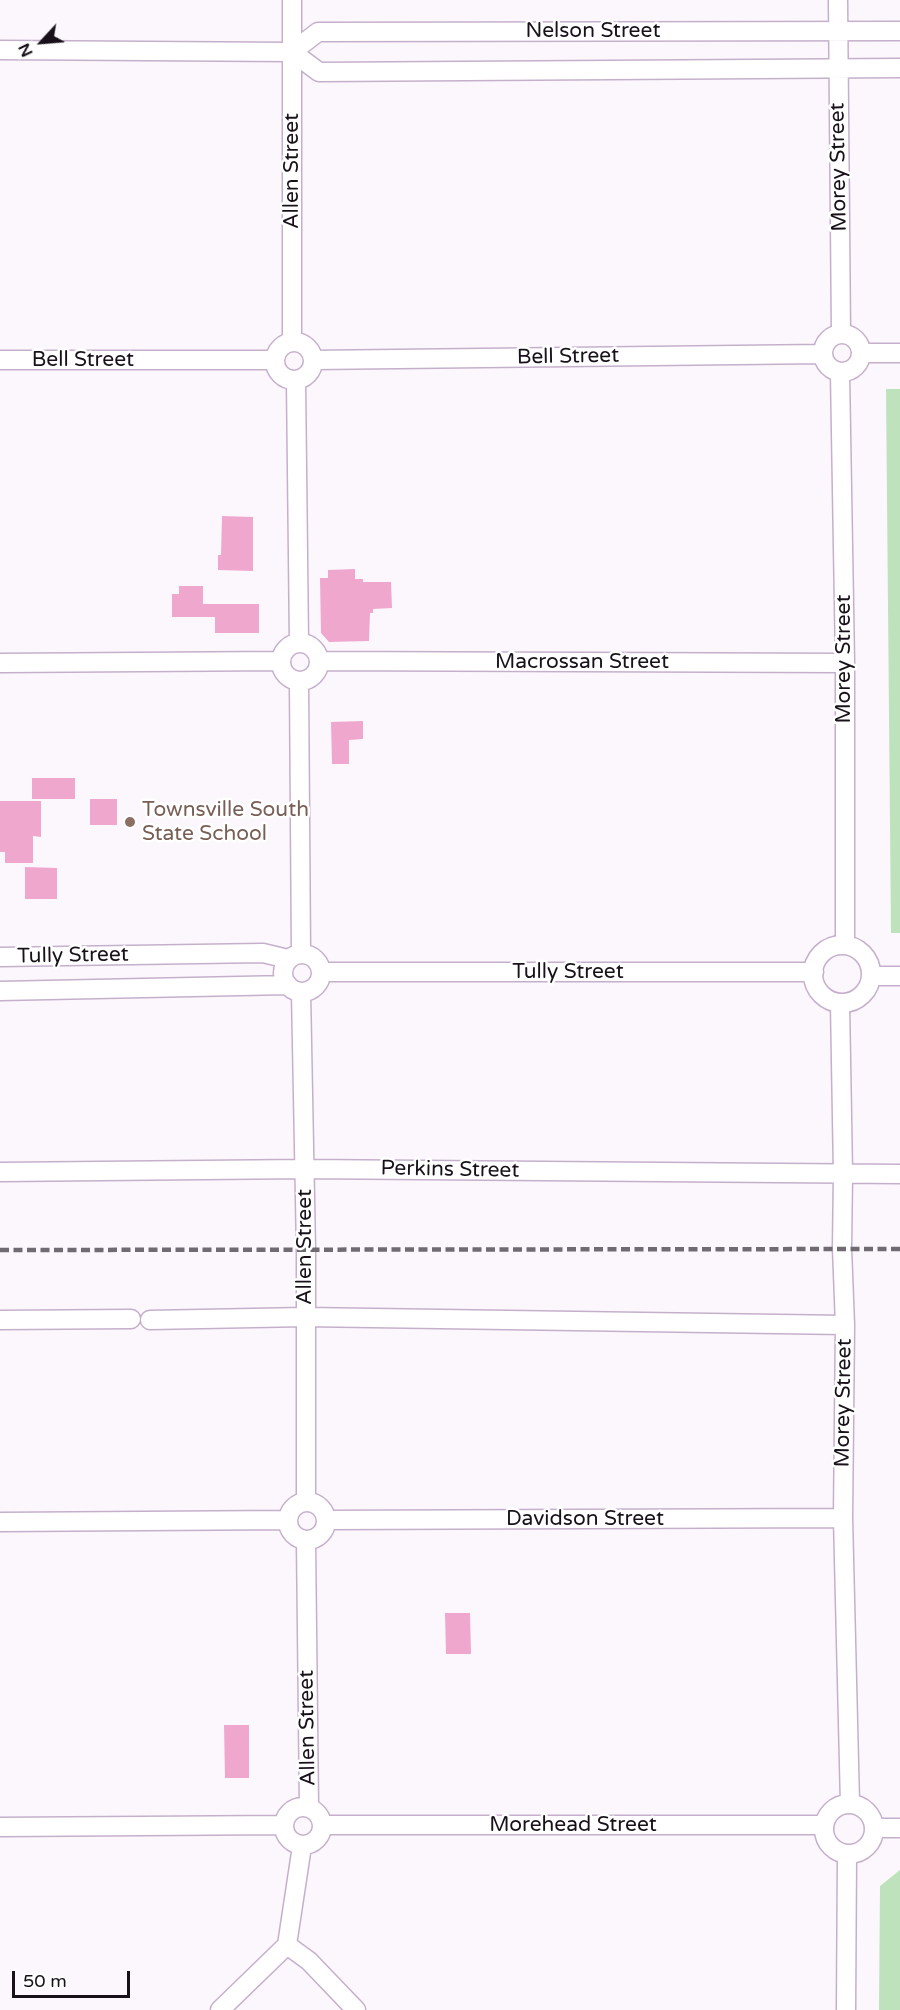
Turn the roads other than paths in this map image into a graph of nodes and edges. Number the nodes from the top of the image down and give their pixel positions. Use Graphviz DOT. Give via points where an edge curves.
graph roads {
  1 [pos="292,0"];
  2 [pos="838,0"];
  3 [pos="838,31"];
  4 [pos="900,31"];
  5 [pos="0,50"];
  6 [pos="292,52"];
  7 [pos="900,68"];
  8 [pos="838,69"];
  9 [pos="841,334"];
  10 [pos="292,342"];
  11 [pos="861,353"];
  12 [pos="900,353"];
  13 [pos="822,354"];
  14 [pos="0,360"];
  15 [pos="275,360"];
  16 [pos="313,360"];
  17 [pos="840,373"];
  18 [pos="296,381"];
  19 [pos="299,643"];
  20 [pos="281,661"];
  21 [pos="319,661"];
  22 [pos="0,663"];
  23 [pos="844,663"];
  24 [pos="299,682"];
  25 [pos="844,945"];
  26 [pos="0,957"];
  27 [pos="295,957"];
  28 [pos="322,972"];
  29 [pos="814,972"];
  30 [pos="871,976"];
  31 [pos="900,976"];
  32 [pos="294,989"];
  33 [pos="0,991"];
  34 [pos="840,1003"];
  35 [pos="304,1169"];
  36 [pos="0,1172"];
  37 [pos="843,1174"];
  38 [pos="900,1174"];
  39 [pos="305,1317"];
  40 [pos="131,1319"];
  41 [pos="0,1320"];
  42 [pos="150,1320"];
  43 [pos="845,1325"];
  44 [pos="306,1502"];
  45 [pos="843,1518"];
  46 [pos="288,1520"];
  47 [pos="326,1520"];
  48 [pos="0,1522"];
  49 [pos="306,1541"];
  50 [pos="850,1804"];
  51 [pos="309,1808"];
  52 [pos="284,1825"];
  53 [pos="322,1825"];
  54 [pos="823,1825"];
  55 [pos="0,1827"];
  56 [pos="874,1828"];
  57 [pos="900,1828"];
  58 [pos="302,1846"];
  59 [pos="847,1855"];
  60 [pos="287,1945"];
  61 [pos="220,2010"];
  62 [pos="356,2010"];
  63 [pos="846,2010"];
  1 -- 6 [label="street, Allen Street"];
  2 -- 3 [label="street, Morey Street"];
  3 -- 4 [label="street, Nelson Street"];
  3 -- 6 [label="street, Nelson Street" via="318,32"];
  3 -- 8 [label="street, Morey Street"];
  5 -- 6 [label="street"];
  6 -- 8 [label="street, Nelson Street" via="319,72"];
  6 -- 10 [label="street, Allen Street"];
  7 -- 8 [label="street, Nelson Street"];
  8 -- 9 [label="street, Morey Street"];
  9 -- 11 [label="street" via="855,339"];
  9 -- 13 [label="street" via="828,340"];
  10 -- 15 [label="street" via="281,347"];
  10 -- 16 [label="street" via="306,347"];
  11 -- 12 [label="street"];
  11 -- 17 [label="street" via="855,368"];
  13 -- 16 [label="street, Bell Street"];
  13 -- 17 [label="street" via="828,367"];
  14 -- 15 [label="street, Bell Street"];
  15 -- 18 [label="street" via="279,374"];
  16 -- 18 [label="street" via="308,375"];
  17 -- 23 [label="street, Morey Street"];
  18 -- 19 [label="street"];
  19 -- 20 [label="street" via="286,648"];
  19 -- 21 [label="street" via="317,652"];
  20 -- 22 [label="street"];
  20 -- 24 [label="street" via="285,674"];
  21 -- 23 [label="street, Macrossan Street"];
  21 -- 24 [label="street" via="314,676"];
  23 -- 25 [label="street, Morey Street"];
  24 -- 27 [label="street"];
  25 -- 29 [label="street" via="820,955"];
  25 -- 30 [label="street" via="867,958"];
  26 -- 27 [label="street, Tully Street" via="263,953"];
  27 -- 28 [label="street" via="311,956"];
  27 -- 32 [label="street" via="283,972"];
  28 -- 29 [label="street, Tully Street"];
  28 -- 32 [label="street" via="316,987 309,991"];
  29 -- 34 [label="street" via="814,981 824,996"];
  30 -- 31 [label="street"];
  30 -- 34 [label="street" via="858,999"];
  32 -- 33 [label="street, Tully Street"];
  32 -- 35 [label="street, Allen Street"];
  34 -- 37 [label="street, Morey Street"];
  35 -- 36 [label="street, Perkins Street"];
  35 -- 37 [label="street, Perkins Street"];
  35 -- 39 [label="street, Allen Street"];
  37 -- 38 [label="street, Perkins Street"];
  37 -- 43 [label="street, Morey Street"];
  39 -- 42 [label="street"];
  39 -- 43 [label="street"];
  39 -- 44 [label="street, Allen Street"];
  40 -- 41 [label="street"];
  43 -- 45 [label="street, Morey Street"];
  44 -- 46 [label="street" via="293,1508"];
  44 -- 47 [label="street" via="319,1507"];
  45 -- 47 [label="street, Davidson Street"];
  45 -- 50 [label="street, Morey Street"];
  46 -- 48 [label="street"];
  46 -- 49 [label="street" via="292,1534"];
  47 -- 49 [label="street" via="321,1535"];
  49 -- 51 [label="street, Allen Street"];
  50 -- 54 [label="street" via="836,1807"];
  50 -- 56 [label="street" via="869,1814"];
  51 -- 52 [label="street" via="295,1809"];
  51 -- 53 [label="street" via="320,1817"];
  52 -- 55 [label="street"];
  52 -- 58 [label="street" via="288,1839"];
  53 -- 54 [label="street, Morehead Street"];
  53 -- 58 [label="street" via="317,1840"];
  54 -- 59 [label="street" via="828,1845"];
  56 -- 57 [label="street"];
  56 -- 59 [label="street" via="866,1848"];
  58 -- 60 [label="street"];
  59 -- 63 [label="street"];
  60 -- 61 [label="street"];
  60 -- 62 [label="street" via="309,1961"];
}
